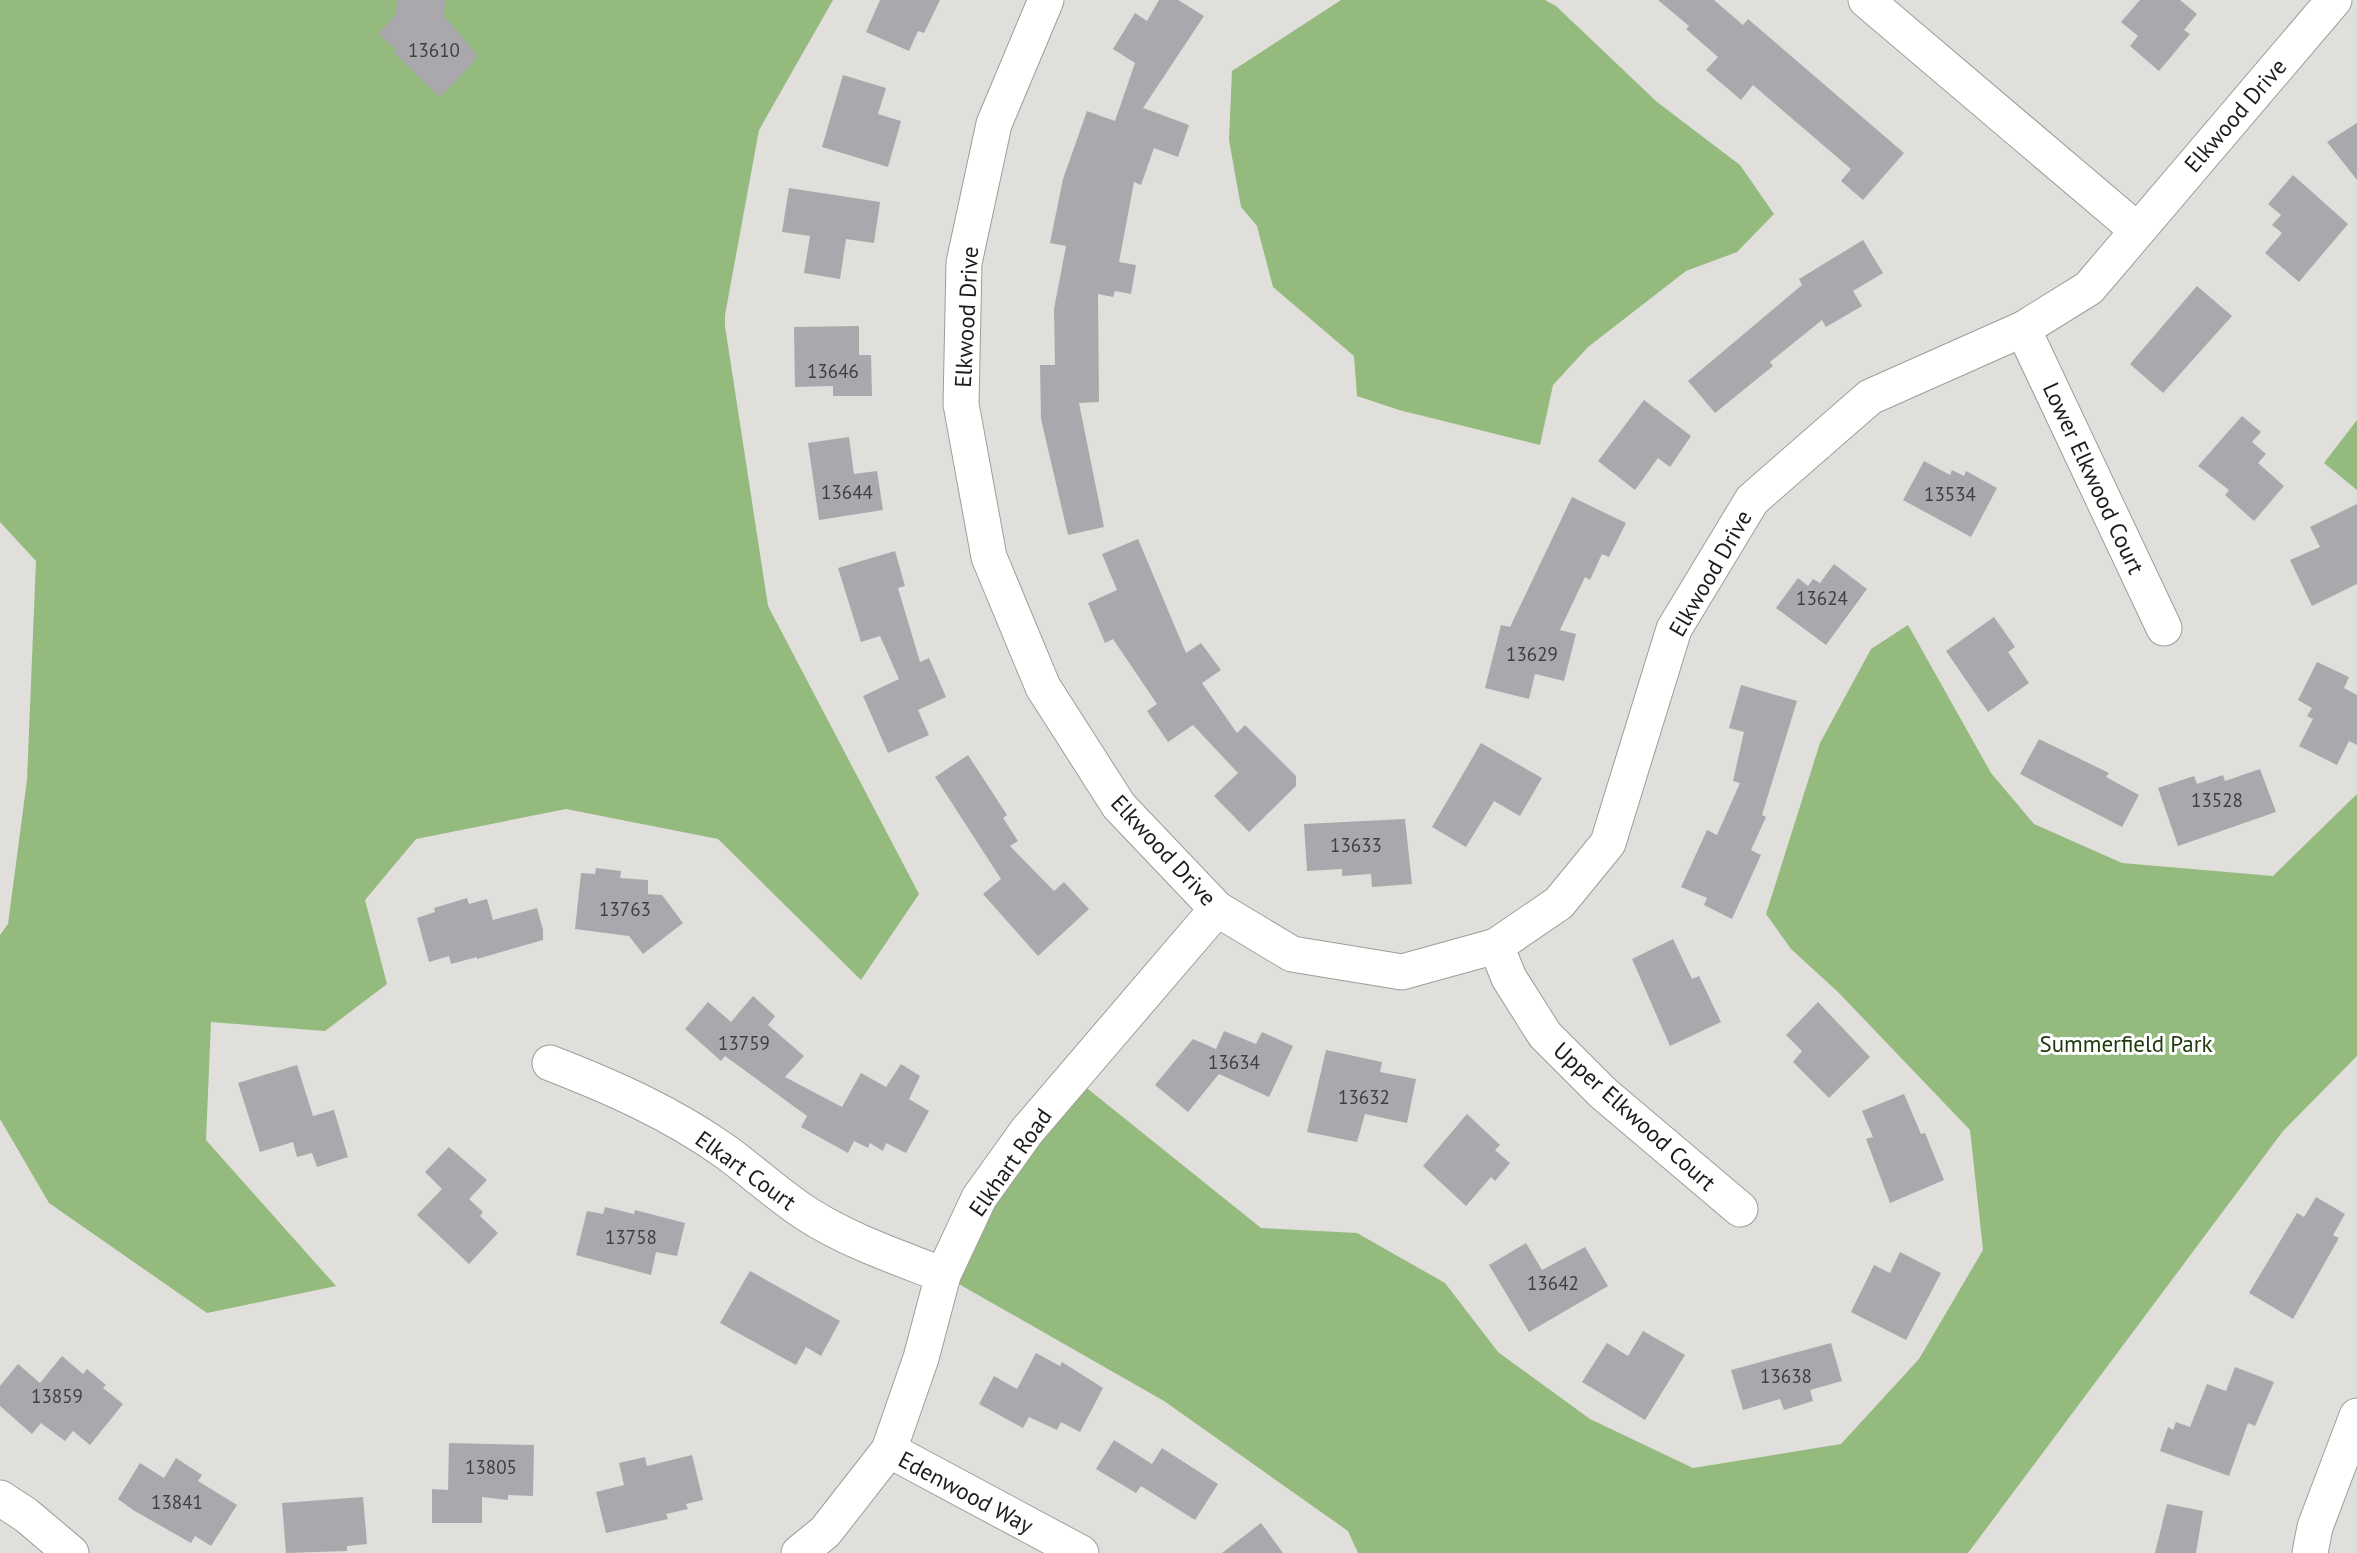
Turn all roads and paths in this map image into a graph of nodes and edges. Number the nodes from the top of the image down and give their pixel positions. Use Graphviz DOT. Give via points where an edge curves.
graph roads {
  1 [pos="1046,0"];
  2 [pos="1866,0"];
  3 [pos="2334,0"];
  4 [pos="2137,230"];
  5 [pos="2023,329"];
  6 [pos="2164,628"];
  7 [pos="1217,909"];
  8 [pos="1496,946"];
  9 [pos="550,1063"];
  10 [pos="1740,1209"];
  11 [pos="943,1275"];
  12 [pos="2357,1416"];
  13 [pos="888,1450"];
  14 [pos="0,1498"];
  15 [pos="71,1553"];
  16 [pos="799,1553"];
  17 [pos="1081,1553"];
  18 [pos="2310,1553"];
  1 -- 7 [label="street, Elkwood Drive" via="993,124 964,262 961,404 989,557 1043,687 1119,806"];
  2 -- 4 [label="street"];
  3 -- 4 [label="street, Elkwood Drive"];
  4 -- 5 [label="street, Elkwood Drive" via="2089,288"];
  5 -- 6 [label="street, Lower Elkwood Court"];
  5 -- 8 [label="street, Elkwood Drive" via="1870,397 1752,500 1674,629 1608,843 1559,903"];
  7 -- 8 [label="street, Elkwood Drive" via="1292,954 1402,972"];
  7 -- 11 [label="street, Elkhart Road" via="1027,1131 979,1198"];
  8 -- 10 [label="street, Upper Elkwood Court" via="1509,978 1545,1035 1603,1093"];
  9 -- 11 [label="street, Elkart Court" via="618,1089 674,1118 806,1213 840,1232"];
  11 -- 13 [label="street, Elkhart Road"];
  12 -- 18 [label="street" via="2315,1527"];
  13 -- 16 [label="street, Elkhart Road" via="825,1532"];
  13 -- 17 [label="street, Edenwood Way"];
  14 -- 15 [label="street"];
}
